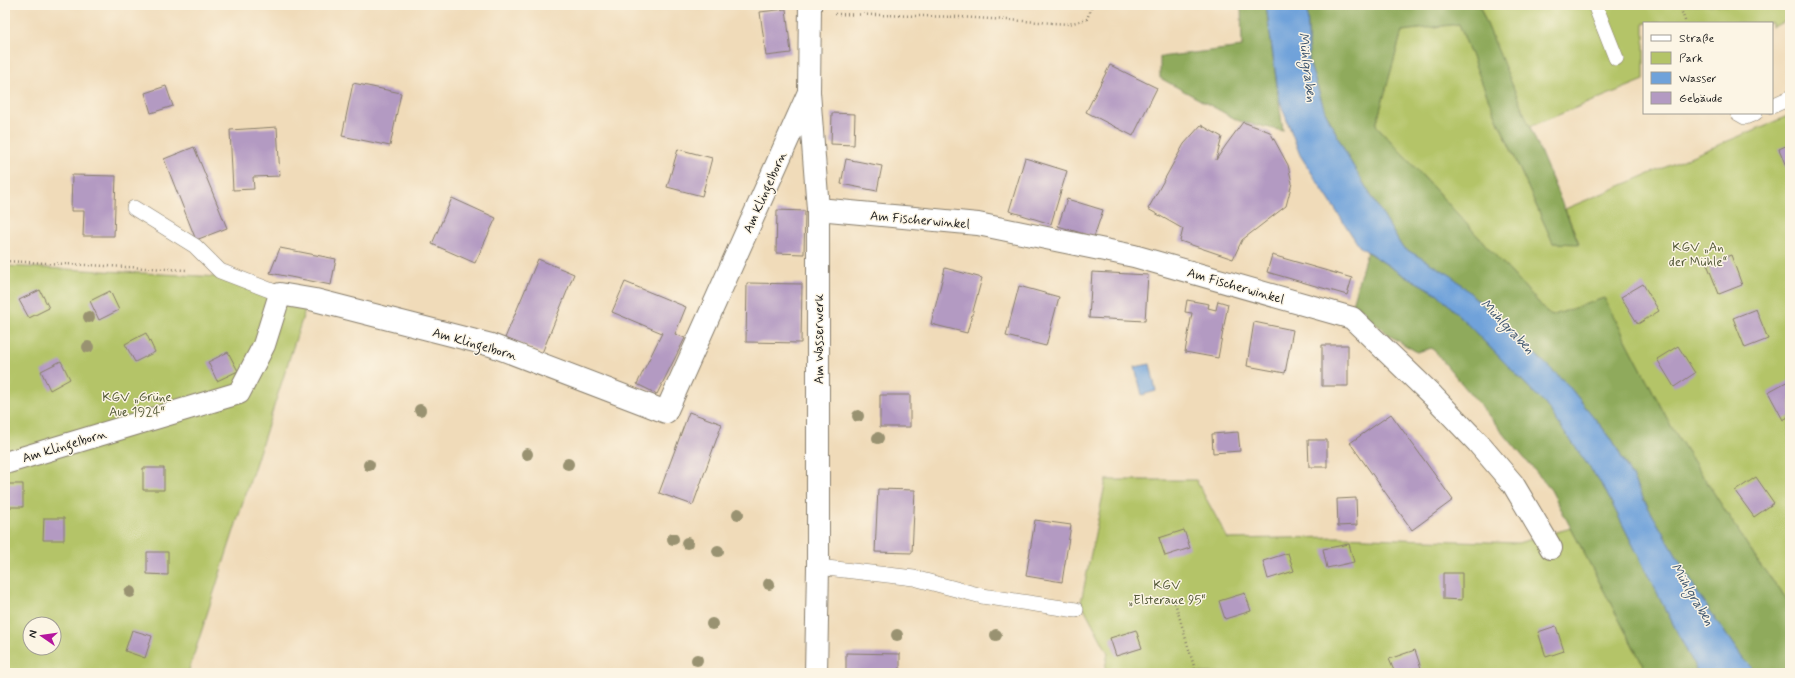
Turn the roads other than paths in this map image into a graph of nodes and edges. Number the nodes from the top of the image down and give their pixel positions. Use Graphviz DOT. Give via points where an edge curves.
graph roads {
  1 [pos="1595,5"];
  2 [pos="810,9"];
  3 [pos="1616,58"];
  4 [pos="809,92"];
  5 [pos="1790,98"];
  6 [pos="1773,106"];
  7 [pos="1740,114"];
  8 [pos="1752,114"];
  9 [pos="134,208"];
  10 [pos="818,209"];
  11 [pos="280,294"];
  12 [pos="5,463"];
  13 [pos="1552,548"];
  14 [pos="818,567"];
  15 [pos="1076,610"];
  16 [pos="816,673"];
  1 -- 3 [label="lane"];
  2 -- 4 [label="street, Am Wasserwerk"];
  4 -- 10 [label="street, Am Wasserwerk"];
  4 -- 11 [label="street, Am Klingelborn" via="666,412 491,344 315,300"];
  5 -- 6 [label="lane"];
  7 -- 8 [label="lane" via="1745,117"];
  9 -- 11 [label="lane" via="195,246 220,271"];
  10 -- 13 [label="street, Am Fischerwinkel" via="978,224 1134,256 1352,318 1478,443 1513,484"];
  10 -- 14 [label="street, Am Wasserwerk"];
  11 -- 12 [label="street, Am Klingelborn" via="264,345 239,393"];
  14 -- 15 [label="lane" via="914,578 982,596"];
  14 -- 16 [label="street, Am Wasserwerk"];
}
